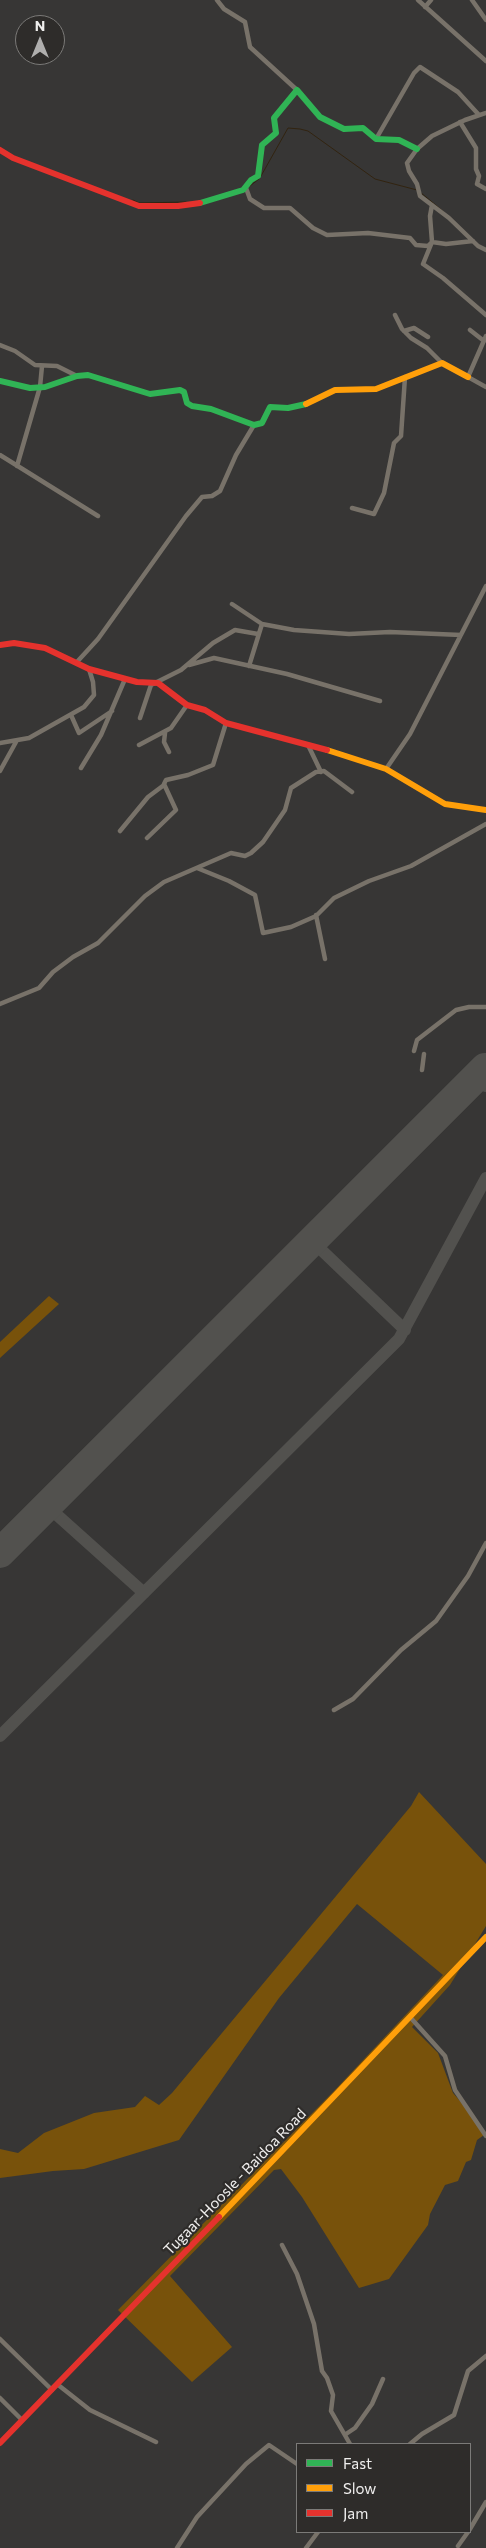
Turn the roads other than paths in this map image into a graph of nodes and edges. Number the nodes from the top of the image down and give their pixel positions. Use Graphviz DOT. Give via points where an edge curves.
graph roads {
  1 [pos="217,0"];
  2 [pos="418,0"];
  3 [pos="431,0"];
  4 [pos="472,0"];
  5 [pos="425,7"];
  6 [pos="486,20"];
  7 [pos="486,61"];
  8 [pos="296,90"];
  9 [pos="486,113"];
  10 [pos="479,115"];
  11 [pos="460,122"];
  12 [pos="376,139"];
  13 [pos="417,149"];
  14 [pos="0,150"];
  15 [pos="246,188"];
  16 [pos="486,189"];
  17 [pos="432,205"];
  18 [pos="473,241"];
  19 [pos="432,242"];
  20 [pos="486,250"];
  21 [pos="486,315"];
  22 [pos="395,316"];
  23 [pos="470,330"];
  24 [pos="404,331"];
  25 [pos="428,337"];
  26 [pos="485,343"];
  27 [pos="0,345"];
  28 [pos="442,363"];
  29 [pos="42,366"];
  30 [pos="78,376"];
  31 [pos="405,377"];
  32 [pos="468,377"];
  33 [pos="0,381"];
  34 [pos="40,387"];
  35 [pos="486,387"];
  36 [pos="254,425"];
  37 [pos="0,455"];
  38 [pos="17,466"];
  39 [pos="352,508"];
  40 [pos="98,516"];
  41 [pos="486,586"];
  42 [pos="232,604"];
  43 [pos="262,624"];
  44 [pos="258,634"];
  45 [pos="461,635"];
  46 [pos="0,645"];
  47 [pos="76,663"];
  48 [pos="188,665"];
  49 [pos="249,666"];
  50 [pos="89,669"];
  51 [pos="125,679"];
  52 [pos="158,683"];
  53 [pos="380,701"];
  54 [pos="187,705"];
  55 [pos="113,710"];
  56 [pos="71,715"];
  57 [pos="140,718"];
  58 [pos="226,723"];
  59 [pos="165,733"];
  60 [pos="16,742"];
  61 [pos="0,744"];
  62 [pos="139,745"];
  63 [pos="310,747"];
  64 [pos="169,752"];
  65 [pos="80,768"];
  66 [pos="386,769"];
  67 [pos="0,771"];
  68 [pos="321,772"];
  69 [pos="164,785"];
  70 [pos="352,792"];
  71 [pos="486,810"];
  72 [pos="486,824"];
  73 [pos="120,831"];
  74 [pos="147,838"];
  75 [pos="197,868"];
  76 [pos="315,914"];
  77 [pos="305,921"];
  78 [pos="266,933"];
  79 [pos="325,959"];
  80 [pos="0,1004"];
  81 [pos="486,1007"];
  82 [pos="414,1051"];
  83 [pos="424,1054"];
  84 [pos="422,1070"];
  85 [pos="486,1543"];
  86 [pos="334,1710"];
  87 [pos="486,1937"];
  88 [pos="410,2017"];
  89 [pos="486,2136"];
  90 [pos="282,2245"];
  91 [pos="0,2339"];
  92 [pos="486,2356"];
  93 [pos="383,2379"];
  94 [pos="57,2384"];
  95 [pos="52,2390"];
  96 [pos="0,2398"];
  97 [pos="22,2420"];
  98 [pos="346,2434"];
  99 [pos="156,2442"];
  100 [pos="0,2443"];
  101 [pos="350,2443"];
  102 [pos="411,2443"];
  103 [pos="296,2463"];
  104 [pos="486,2502"];
  105 [pos="471,2527"];
  106 [pos="317,2533"];
  107 [pos="467,2533"];
  108 [pos="458,2546"];
  109 [pos="177,2548"];
  110 [pos="306,2548"];
  1 -- 8 [label="street" via="224,9 244,22 250,47"];
  2 -- 5 [label="street"];
  3 -- 5 [label="street"];
  4 -- 6 [label="street"];
  5 -- 7 [label="street"];
  8 -- 12 [label="street" via="320,117 344,129 363,128"];
  8 -- 15 [label="street" via="274,118 276,133 262,145 258,176"];
  9 -- 10 [label="street"];
  10 -- 11 [label="street"];
  10 -- 12 [label="street" via="458,92 420,68"];
  11 -- 13 [label="street" via="432,136"];
  11 -- 16 [label="street" via="476,148 477,184"];
  12 -- 13 [label="street" via="399,140"];
  13 -- 17 [label="street" via="407,164 408,171 420,196"];
  14 -- 15 [label="street" via="13,158 139,206 191,205 214,201"];
  15 -- 19 [label="street" via="250,199 264,208 290,208 313,228 327,235 368,232 410,238 416,245 428,246"];
  17 -- 18 [label="street"];
  17 -- 19 [label="street"];
  18 -- 19 [label="street"];
  18 -- 20 [label="street"];
  19 -- 21 [label="street" via="423,264"];
  22 -- 24 [label="street"];
  23 -- 26 [label="street"];
  24 -- 25 [label="street" via="414,328"];
  24 -- 28 [label="street"];
  26 -- 32 [label="street"];
  27 -- 29 [label="street"];
  28 -- 31 [label="street"];
  28 -- 32 [label="street"];
  29 -- 30 [label="street" via="58,366"];
  29 -- 34 [label="street"];
  30 -- 34 [label="street"];
  30 -- 36 [label="street" via="88,375 150,394 180,390 192,406 211,409"];
  31 -- 36 [label="street" via="376,389 335,390 298,406 274,406 262,423"];
  31 -- 39 [label="street" via="401,436 394,443 384,493 374,514"];
  32 -- 35 [label="street"];
  33 -- 34 [label="street"];
  34 -- 38 [label="street"];
  36 -- 47 [label="street" via="220,491 202,497 186,516 98,639"];
  37 -- 38 [label="street"];
  38 -- 40 [label="street"];
  41 -- 45 [label="street"];
  42 -- 43 [label="street"];
  43 -- 44 [label="street"];
  43 -- 45 [label="street" via="349,634"];
  44 -- 48 [label="street" via="235,630 212,643"];
  44 -- 49 [label="street"];
  45 -- 66 [label="street" via="410,734"];
  46 -- 47 [label="street" via="14,643 45,648"];
  47 -- 50 [label="street"];
  48 -- 49 [label="street" via="214,658"];
  48 -- 52 [label="street"];
  49 -- 53 [label="street"];
  50 -- 51 [label="street"];
  50 -- 56 [label="street" via="94,695"];
  51 -- 52 [label="street"];
  51 -- 55 [label="street"];
  52 -- 54 [label="street"];
  52 -- 57 [label="street" via="151,685"];
  54 -- 58 [label="street" via="205,710"];
  54 -- 59 [label="street"];
  55 -- 56 [label="street" via="79,733"];
  55 -- 65 [label="street"];
  56 -- 60 [label="street"];
  58 -- 63 [label="street"];
  58 -- 69 [label="street" via="213,766 166,780"];
  59 -- 62 [label="street"];
  59 -- 64 [label="street" via="164,742"];
  60 -- 61 [label="street"];
  60 -- 67 [label="street"];
  63 -- 66 [label="street"];
  63 -- 68 [label="street"];
  66 -- 71 [label="street" via="445,804"];
  68 -- 70 [label="street"];
  68 -- 75 [label="street" via="291,788 285,810 263,842 251,853 245,856 231,853"];
  69 -- 73 [label="street" via="148,797"];
  69 -- 74 [label="street" via="176,810"];
  72 -- 77 [label="street" via="411,866 334,898 316,916"];
  75 -- 77 [label="street" via="255,895 263,933"];
  75 -- 80 [label="street" via="164,882 145,896 98,943 52,972 39,988"];
  76 -- 77 [label="street"];
  76 -- 78 [label="street" via="288,928"];
  76 -- 79 [label="street"];
  81 -- 82 [label="street" via="456,1010 417,1040"];
  83 -- 84 [label="street"];
  85 -- 86 [label="street" via="468,1576 436,1621 401,1650 353,1699"];
  87 -- 88 [label="street, Tugaar-Hoosle - Baidoa Road"];
  88 -- 89 [label="street" via="445,2056 456,2090"];
  88 -- 94 [label="street, Tugaar-Hoosle - Baidoa Road"];
  90 -- 98 [label="street" via="297,2274 314,2324 322,2371 333,2395 331,2411"];
  91 -- 95 [label="street"];
  92 -- 102 [label="street" via="468,2371 454,2415"];
  93 -- 98 [label="street" via="372,2404 355,2428"];
  94 -- 95 [label="street, Tugaar-Hoosle - Baidoa Road"];
  94 -- 99 [label="street" via="90,2410"];
  95 -- 97 [label="street, Tugaar-Hoosle - Baidoa Road"];
  96 -- 97 [label="street"];
  97 -- 100 [label="street, Tugaar-Hoosle - Baidoa Road"];
  98 -- 101 [label="street"];
  103 -- 109 [label="street" via="269,2445 246,2464 197,2517"];
  104 -- 105 [label="street"];
  106 -- 110 [label="street"];
  107 -- 108 [label="street"];
}
